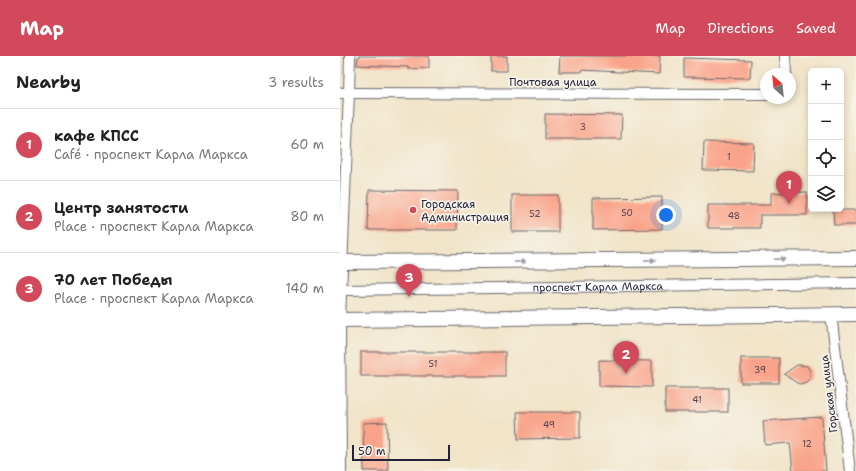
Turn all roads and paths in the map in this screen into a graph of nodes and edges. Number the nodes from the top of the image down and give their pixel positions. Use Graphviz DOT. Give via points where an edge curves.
graph roads {
  1 [pos="350,56"];
  2 [pos="785,56"];
  3 [pos="786,68"];
  4 [pos="345,93"];
  5 [pos="760,94"];
  6 [pos="856,258"];
  7 [pos="341,262"];
  8 [pos="856,282"];
  9 [pos="341,290"];
  10 [pos="831,314"];
  11 [pos="856,314"];
  12 [pos="340,320"];
  13 [pos="341,471"];
  14 [pos="850,471"];
  1 -- 4 [label="street"];
  2 -- 3 [label="street"];
  4 -- 5 [label="street, Почтовая улица"];
  4 -- 7 [label="street"];
  7 -- 6 [label="street, one-way"];
  7 -- 9 [label="street"];
  8 -- 9 [label="street, проспект Карла Маркса"];
  9 -- 12 [label="street"];
  10 -- 11 [label="street"];
  10 -- 12 [label="street"];
  10 -- 14 [label="street, Горская улица"];
  12 -- 13 [label="street"];
}
